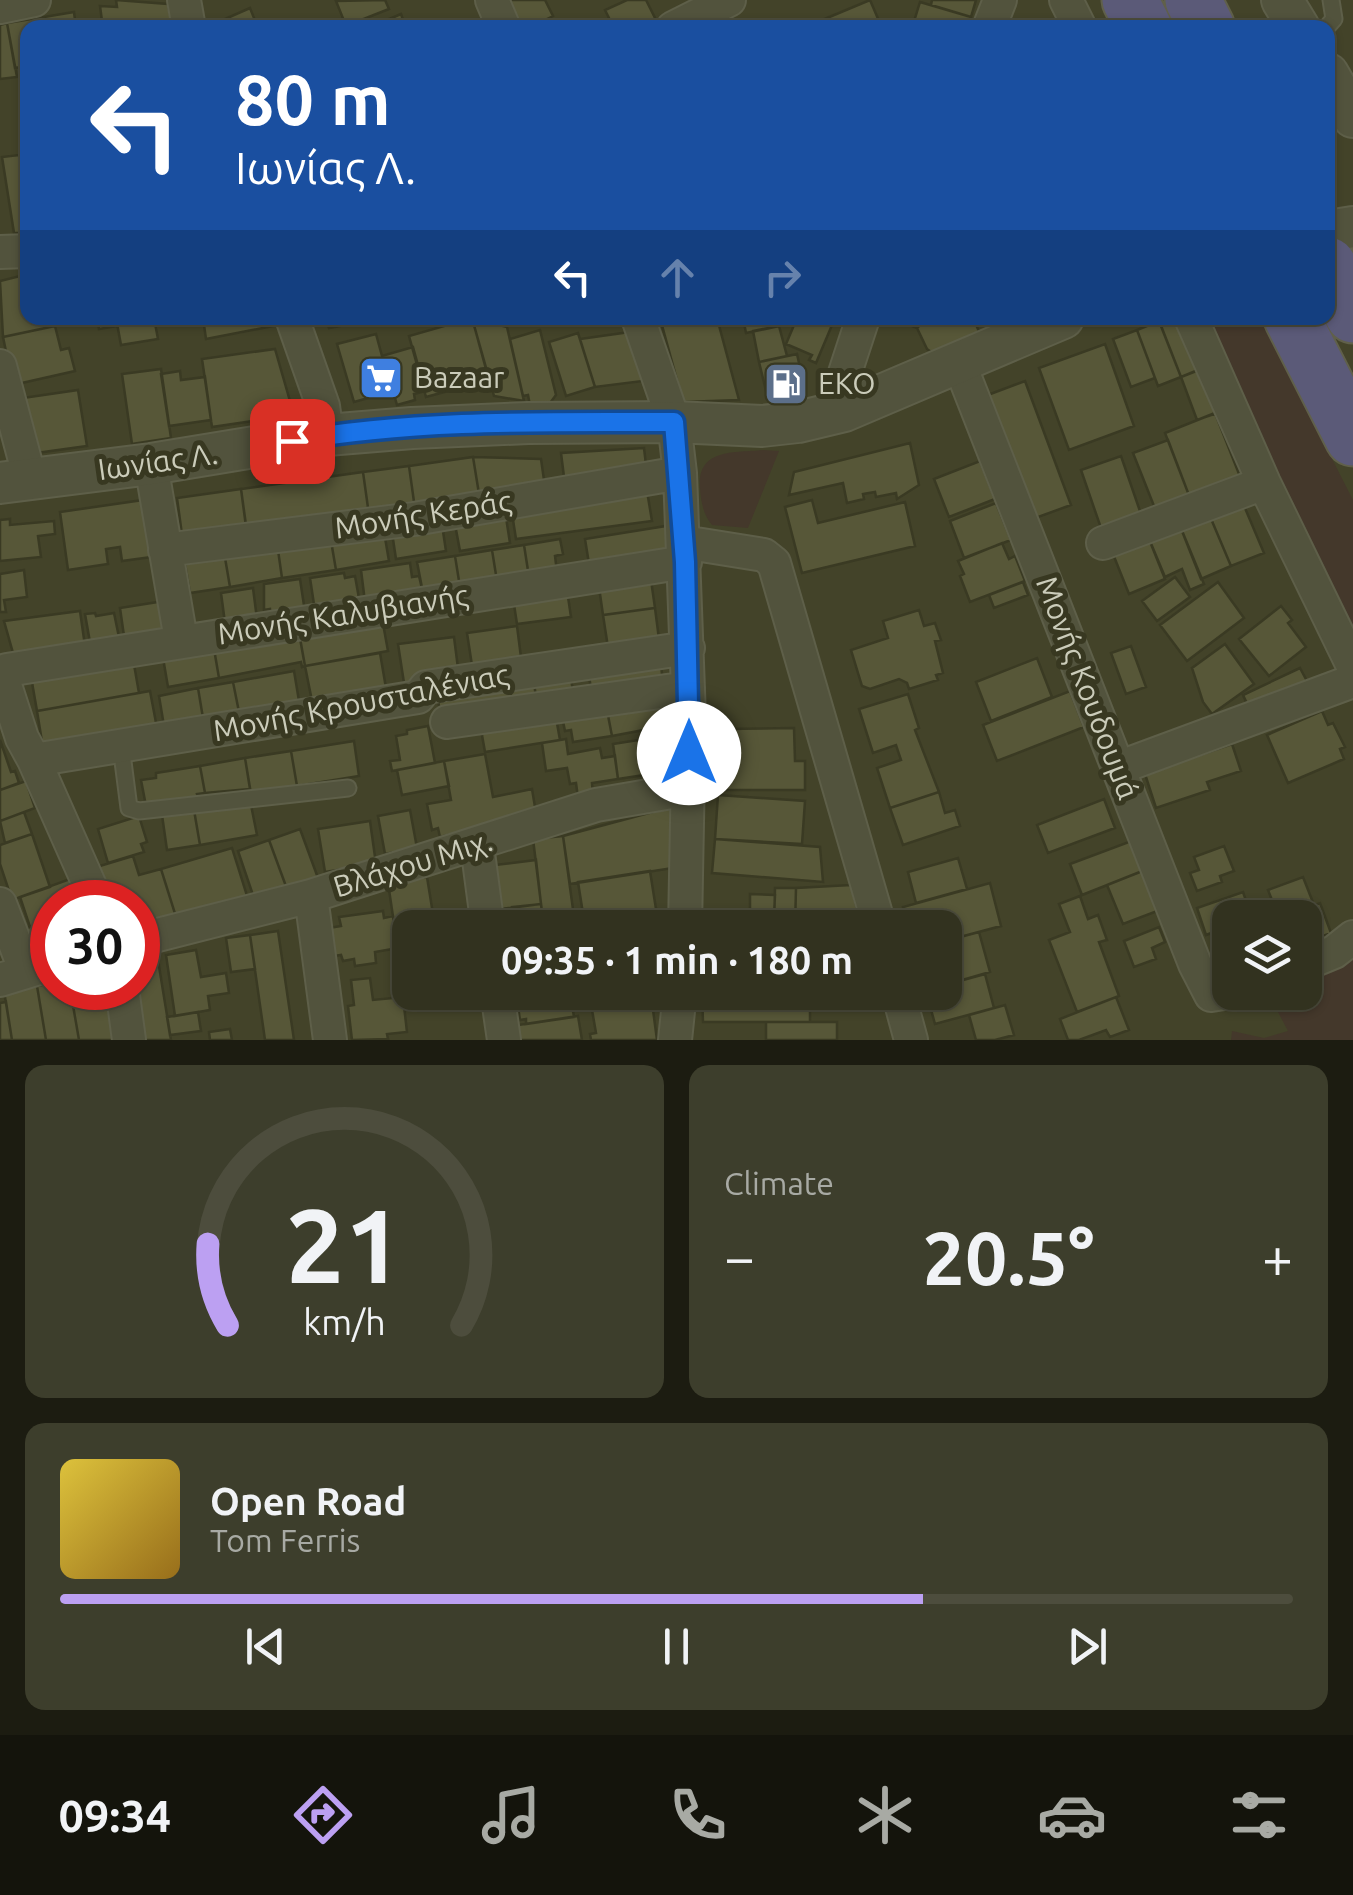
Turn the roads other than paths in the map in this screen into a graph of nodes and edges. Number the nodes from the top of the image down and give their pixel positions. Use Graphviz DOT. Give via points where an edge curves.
graph roads {
  1 [pos="34,0"];
  2 [pos="1282,0"];
  3 [pos="721,2"];
  4 [pos="0,7"];
  5 [pos="688,20"];
  6 [pos="1312,20"];
  7 [pos="1335,86"];
  8 [pos="1353,117"];
  9 [pos="1335,278"];
  10 [pos="1353,315"];
  11 [pos="294,325"];
  12 [pos="640,325"];
  13 [pos="861,325"];
  14 [pos="1046,325"];
  15 [pos="1194,325"];
  16 [pos="1296,325"];
  17 [pos="958,360"];
  18 [pos="0,366"];
  19 [pos="844,412"];
  20 [pos="674,422"];
  21 [pos="327,435"];
  22 [pos="1353,438"];
  23 [pos="151,464"];
  24 [pos="680,473"];
  25 [pos="15,481"];
  26 [pos="1264,483"];
  27 [pos="1104,544"];
  28 [pos="165,550"];
  29 [pos="684,552"];
  30 [pos="181,640"];
  31 [pos="688,648"];
  32 [pos="1353,666"];
  33 [pos="1353,681"];
  34 [pos="688,688"];
  35 [pos="447,722"];
  36 [pos="121,746"];
  37 [pos="34,760"];
  38 [pos="1118,768"];
  39 [pos="348,788"];
  40 [pos="689,790"];
  41 [pos="477,845"];
  42 [pos="87,880"];
  43 [pos="311,896"];
  44 [pos="0,904"];
  45 [pos="486,910"];
  46 [pos="686,910"];
  47 [pos="875,910"];
  48 [pos="160,934"];
  49 [pos="1353,937"];
  50 [pos="1322,957"];
  51 [pos="26,972"];
  52 [pos="1212,995"];
  53 [pos="125,1010"];
  54 [pos="500,1010"];
  55 [pos="678,1010"];
  56 [pos="902,1010"];
  57 [pos="129,1040"];
  58 [pos="330,1040"];
  59 [pos="504,1040"];
  60 [pos="675,1040"];
  61 [pos="910,1040"];
  1 -- 4 [label="street"];
  2 -- 6 [label="street"];
  3 -- 5 [label="street"];
  7 -- 8 [label="street"];
  9 -- 10 [label="highway"];
  11 -- 21 [label="street"];
  12 -- 20 [label="street"];
  13 -- 19 [label="street" via="842,382"];
  14 -- 17 [label="street, Ιωνίας Λ."];
  15 -- 26 [label="street"];
  16 -- 22 [label="highway"];
  17 -- 19 [label="street, Ιωνίας Λ."];
  17 -- 38 [label="street, Μονής Κουδουμά"];
  18 -- 25 [label="street"];
  19 -- 20 [label="street, Ιωνίας Λ." via="762,426"];
  20 -- 21 [label="street, Ιωνίας Λ." via="528,422"];
  20 -- 24 [label="street"];
  21 -- 23 [label="street, Ιωνίας Λ."];
  23 -- 25 [label="street, Ιωνίας Λ."];
  23 -- 28 [label="street"];
  24 -- 28 [label="street, Μονής Κεράς" via="414,518"];
  24 -- 29 [label="street"];
  26 -- 27 [label="street"];
  26 -- 32 [label="street"];
  28 -- 30 [label="street"];
  29 -- 30 [label="street, Μονής Καλυβιανής"];
  29 -- 31 [label="street"];
  29 -- 47 [label="street, Μονής Καλυβιανής" via="764,554 774,563"];
  30 -- 37 [label="street, Μονής Καλυβιανής" via="7,670 22,738"];
  31 -- 34 [label="street"];
  31 -- 36 [label="street, Μονής Κρουσταλένιας" via="426,686 418,697"];
  33 -- 38 [label="street"];
  34 -- 35 [label="street"];
  34 -- 40 [label="street"];
  36 -- 37 [label="street, Μονής Κρουσταλένιας"];
  36 -- 39 [label="lane" via="126,796 139,811"];
  37 -- 42 [label="street"];
  38 -- 52 [label="street, Μονής Κουδουμά"];
  40 -- 41 [label="street, Βλάχου Μιχ." via="596,805"];
  40 -- 46 [label="street"];
  41 -- 43 [label="street, Βλάχου Μιχ."];
  41 -- 45 [label="street"];
  43 -- 48 [label="street, Βλάχου Μιχ."];
  43 -- 58 [label="street"];
  44 -- 51 [label="street"];
  49 -- 50 [label="street"];
  53 -- 57 [label="street"];
  54 -- 59 [label="street"];
  55 -- 60 [label="street"];
  56 -- 61 [label="street"];
}
